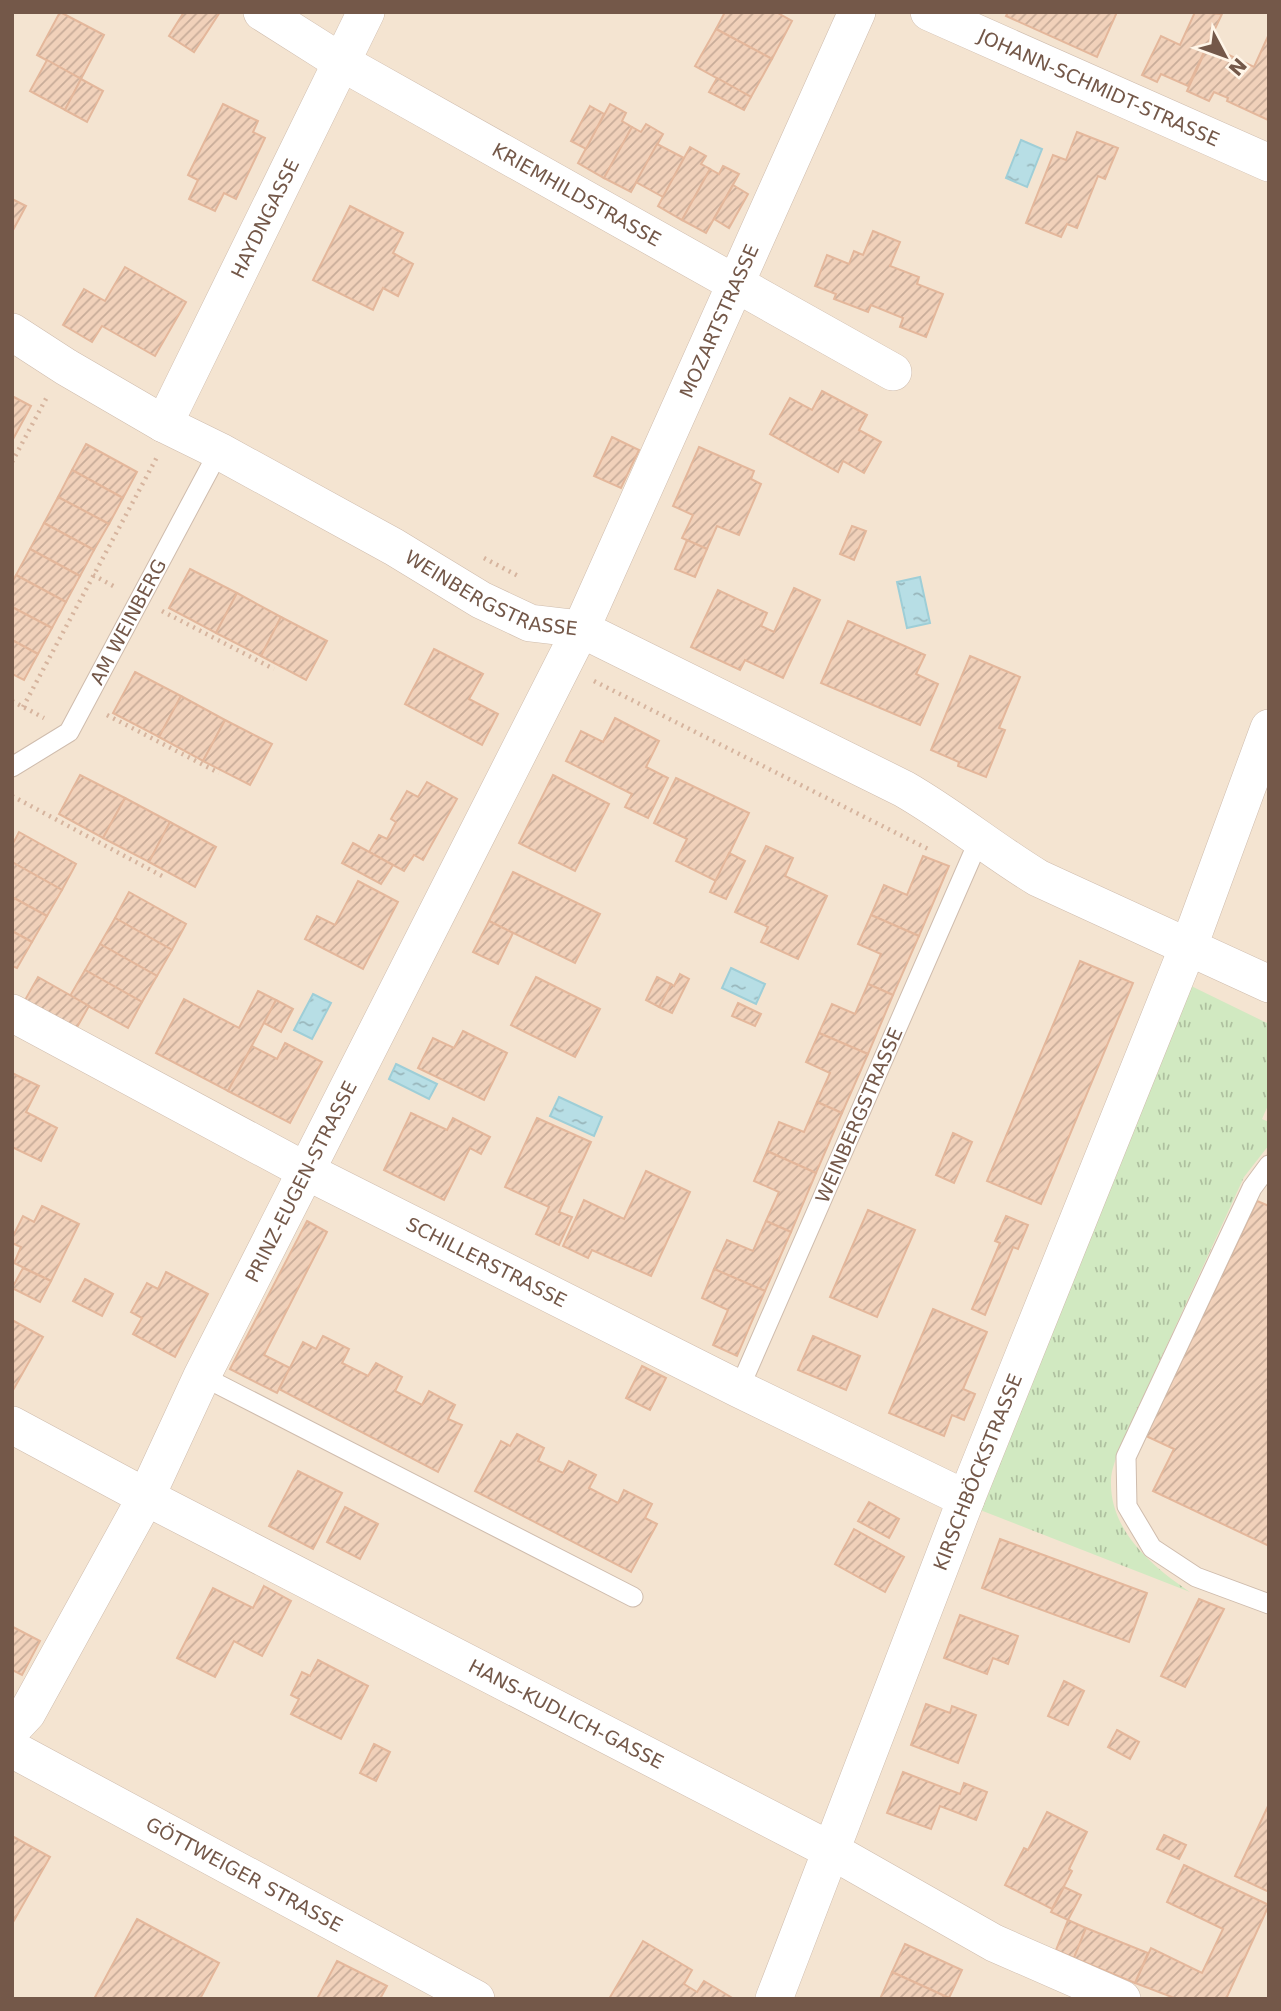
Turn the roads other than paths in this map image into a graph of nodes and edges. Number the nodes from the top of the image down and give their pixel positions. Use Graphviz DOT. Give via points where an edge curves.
graph roads {
  1 [pos="262,12"];
  2 [pos="366,12"];
  3 [pos="857,12"];
  4 [pos="929,12"];
  5 [pos="341,62"];
  6 [pos="1269,163"];
  7 [pos="735,281"];
  8 [pos="12,332"];
  9 [pos="894,372"];
  10 [pos="161,440"];
  11 [pos="219,451"];
  12 [pos="581,629"];
  13 [pos="1269,728"];
  14 [pos="12,767"];
  15 [pos="972,854"];
  16 [pos="1188,948"];
  17 [pos="1269,984"];
  18 [pos="12,1013"];
  19 [pos="1269,1165"];
  20 [pos="306,1171"];
  21 [pos="202,1376"];
  22 [pos="738,1389"];
  23 [pos="12,1425"];
  24 [pos="146,1497"];
  25 [pos="967,1499"];
  26 [pos="633,1597"];
  27 [pos="1269,1604"];
  28 [pos="12,1729"];
  29 [pos="12,1749"];
  30 [pos="832,1851"];
  31 [pos="454,1994"];
  32 [pos="774,1999"];
  33 [pos="1122,1999"];
  1 -- 5 [label="street, KRIEMHILDSTRASSE"];
  2 -- 5 [label="street, HAYDNGASSE"];
  3 -- 7 [label="street, MOZARTSTRASSE"];
  4 -- 6 [label="street, JOHANN-SCHMIDT-STRASSE"];
  5 -- 7 [label="street, KRIEMHILDSTRASSE"];
  5 -- 10 [label="street, HAYDNGASSE"];
  7 -- 9 [label="street, KRIEMHILDSTRASSE"];
  7 -- 12 [label="street, MOZARTSTRASSE"];
  8 -- 10 [label="street, WEINBERGSTRASSE"];
  10 -- 11 [label="street, WEINBERGSTRASSE"];
  11 -- 12 [label="street, WEINBERGSTRASSE" via="481,600 530,623"];
  11 -- 14 [label="lane, AM WEINBERG" via="69,732"];
  12 -- 15 [label="street, WEINBERGSTRASSE" via="904,789 945,813"];
  12 -- 20 [label="street, PRINZ-EUGEN-STRASSE"];
  13 -- 16 [label="street, KIRSCHBÖCKSTRASSE"];
  15 -- 16 [label="street, WEINBERGSTRASSE" via="1038,878"];
  15 -- 22 [label="lane, WEINBERGSTRASSE"];
  16 -- 17 [label="street, WEINBERGSTRASSE"];
  16 -- 25 [label="street, KIRSCHBÖCKSTRASSE"];
  18 -- 20 [label="street, SCHILLERSTRASSE"];
  19 -- 27 [label="lane" via="1252,1188 1126,1457 1127,1506 1152,1548 1196,1577"];
  20 -- 21 [label="street, PRINZ-EUGEN-STRASSE"];
  20 -- 22 [label="street, SCHILLERSTRASSE"];
  21 -- 24 [label="street, PRINZ-EUGEN-STRASSE"];
  21 -- 26 [label="lane"];
  22 -- 25 [label="street, SCHILLERSTRASSE"];
  23 -- 24 [label="street, HANS-KUDLICH-GASSE"];
  24 -- 28 [label="street, PRINZ-EUGEN-STRASSE" via="27,1713"];
  24 -- 30 [label="street, HANS-KUDLICH-GASSE"];
  25 -- 30 [label="street, KIRSCHBÖCKSTRASSE"];
  29 -- 31 [label="street, GÖTTWEIGER STRASSE"];
  30 -- 32 [label="street, KIRSCHBÖCKSTRASSE"];
  30 -- 33 [label="street, HANS-KUDLICH-GASSE" via="994,1943"];
}
